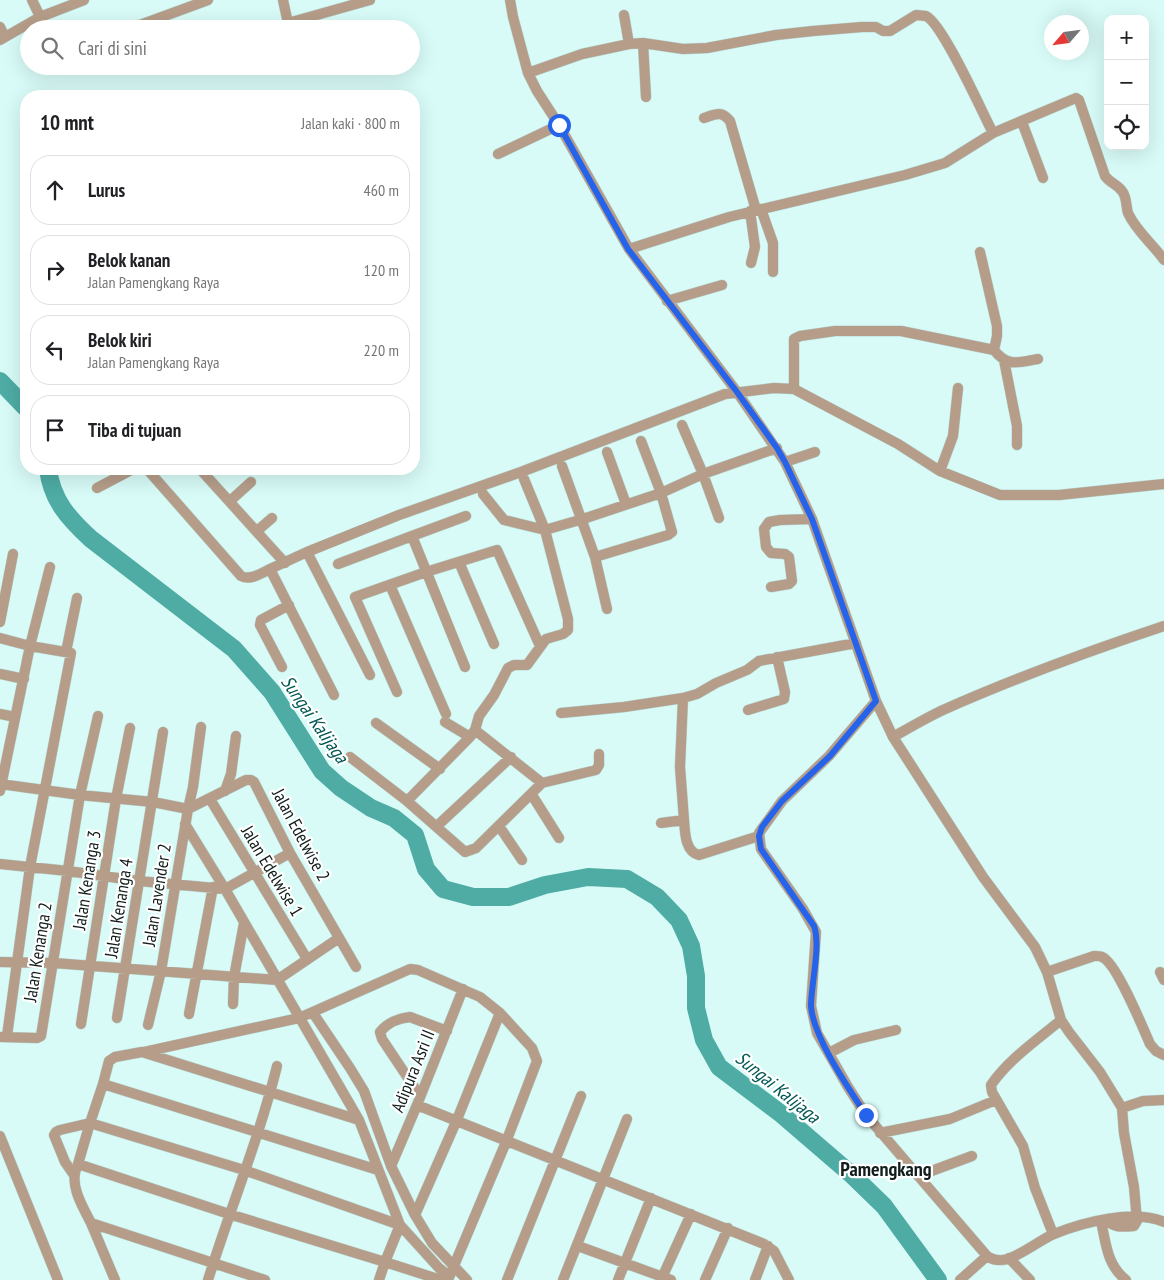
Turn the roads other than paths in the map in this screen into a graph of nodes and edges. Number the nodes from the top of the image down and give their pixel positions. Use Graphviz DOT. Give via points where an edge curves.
graph roads {
  1 [pos="32,0"];
  2 [pos="84,0"];
  3 [pos="208,0"];
  4 [pos="283,0"];
  5 [pos="370,0"];
  6 [pos="510,0"];
  7 [pos="624,15"];
  8 [pos="40,17"];
  9 [pos="35,20"];
  10 [pos="42,20"];
  11 [pos="154,20"];
  12 [pos="288,20"];
  13 [pos="308,20"];
  14 [pos="0,27"];
  15 [pos="20,28"];
  16 [pos="3,38"];
  17 [pos="643,43"];
  18 [pos="629,44"];
  19 [pos="528,73"];
  20 [pos="646,97"];
  21 [pos="704,118"];
  22 [pos="1022,122"];
  23 [pos="559,125"];
  24 [pos="993,133"];
  25 [pos="498,154"];
  26 [pos="1043,178"];
  27 [pos="756,210"];
  28 [pos="628,249"];
  29 [pos="980,252"];
  30 [pos="1164,260"];
  31 [pos="751,263"];
  32 [pos="773,272"];
  33 [pos="722,285"];
  34 [pos="667,301"];
  35 [pos="994,350"];
  36 [pos="1038,359"];
  37 [pos="1004,360"];
  38 [pos="958,388"];
  39 [pos="794,389"];
  40 [pos="737,392"];
  41 [pos="682,425"];
  42 [pos="641,441"];
  43 [pos="1017,445"];
  44 [pos="777,448"];
  45 [pos="607,452"];
  46 [pos="815,452"];
  47 [pos="785,462"];
  48 [pos="562,466"];
  49 [pos="940,471"];
  50 [pos="703,474"];
  51 [pos="122,475"];
  52 [pos="152,475"];
  53 [pos="206,475"];
  54 [pos="524,479"];
  55 [pos="251,482"];
  56 [pos="1164,484"];
  57 [pos="97,488"];
  58 [pos="661,493"];
  59 [pos="483,494"];
  60 [pos="230,501"];
  61 [pos="626,504"];
  62 [pos="466,516"];
  63 [pos="272,518"];
  64 [pos="720,518"];
  65 [pos="582,519"];
  66 [pos="812,519"];
  67 [pos="545,530"];
  68 [pos="257,531"];
  69 [pos="412,536"];
  70 [pos="308,552"];
  71 [pos="13,554"];
  72 [pos="595,557"];
  73 [pos="459,562"];
  74 [pos="285,563"];
  75 [pos="338,564"];
  76 [pos="50,567"];
  77 [pos="270,570"];
  78 [pos="426,572"];
  79 [pos="390,584"];
  80 [pos="771,586"];
  81 [pos="78,598"];
  82 [pos="288,605"];
  83 [pos="607,609"];
  84 [pos="0,622"];
  85 [pos="1164,626"];
  86 [pos="0,638"];
  87 [pos="856,643"];
  88 [pos="494,644"];
  89 [pos="30,646"];
  90 [pos="540,646"];
  91 [pos="66,652"];
  92 [pos="777,657"];
  93 [pos="282,667"];
  94 [pos="465,667"];
  95 [pos="0,674"];
  96 [pos="370,675"];
  97 [pos="24,679"];
  98 [pos="397,692"];
  99 [pos="334,695"];
  100 [pos="683,698"];
  101 [pos="876,701"];
  102 [pos="748,710"];
  103 [pos="0,714"];
  104 [pos="561,714"];
  105 [pos="98,716"];
  106 [pos="15,717"];
  107 [pos="376,723"];
  108 [pos="201,727"];
  109 [pos="130,728"];
  110 [pos="163,732"];
  111 [pos="473,734"];
  112 [pos="236,736"];
  113 [pos="893,737"];
  114 [pos="4,750"];
  115 [pos="599,754"];
  116 [pos="350,757"];
  117 [pos="511,757"];
  118 [pos="440,769"];
  119 [pos="542,783"];
  120 [pos="0,786"];
  121 [pos="44,790"];
  122 [pos="225,791"];
  123 [pos="80,795"];
  124 [pos="532,795"];
  125 [pos="116,799"];
  126 [pos="210,799"];
  127 [pos="407,801"];
  128 [pos="153,802"];
  129 [pos="188,809"];
  130 [pos="684,820"];
  131 [pos="660,823"];
  132 [pos="185,824"];
  133 [pos="437,826"];
  134 [pos="499,826"];
  135 [pos="759,836"];
  136 [pos="559,838"];
  137 [pos="290,853"];
  138 [pos="522,860"];
  139 [pos="0,864"];
  140 [pos="30,867"];
  141 [pos="68,870"];
  142 [pos="254,873"];
  143 [pos="104,876"];
  144 [pos="138,881"];
  145 [pos="175,884"];
  146 [pos="213,887"];
  147 [pos="225,889"];
  148 [pos="244,923"];
  149 [pos="339,938"];
  150 [pos="307,959"];
  151 [pos="0,962"];
  152 [pos="17,962"];
  153 [pos="54,963"];
  154 [pos="90,966"];
  155 [pos="356,967"];
  156 [pos="125,969"];
  157 [pos="161,972"];
  158 [pos="197,974"];
  159 [pos="234,977"];
  160 [pos="277,980"];
  161 [pos="1048,980"];
  162 [pos="463,989"];
  163 [pos="233,1004"];
  164 [pos="313,1013"];
  165 [pos="500,1013"];
  166 [pos="189,1014"];
  167 [pos="117,1018"];
  168 [pos="299,1018"];
  169 [pos="1061,1020"];
  170 [pos="81,1024"];
  171 [pos="148,1025"];
  172 [pos="896,1030"];
  173 [pos="447,1031"];
  174 [pos="3,1037"];
  175 [pos="142,1052"];
  176 [pos="829,1054"];
  177 [pos="1164,1055"];
  178 [pos="277,1066"];
  179 [pos="103,1084"];
  180 [pos="271,1092"];
  181 [pos="581,1096"];
  182 [pos="996,1100"];
  183 [pos="1164,1100"];
  184 [pos="419,1101"];
  185 [pos="1122,1108"];
  186 [pos="359,1120"];
  187 [pos="627,1120"];
  188 [pos="456,1122"];
  189 [pos="90,1123"];
  190 [pos="257,1133"];
  191 [pos="880,1133"];
  192 [pos="0,1136"];
  193 [pos="506,1142"];
  194 [pos="972,1156"];
  195 [pos="554,1160"];
  196 [pos="78,1164"];
  197 [pos="391,1166"];
  198 [pos="244,1170"];
  199 [pos="378,1170"];
  200 [pos="74,1175"];
  201 [pos="918,1176"];
  202 [pos="604,1180"];
  203 [pos="651,1198"];
  204 [pos="229,1214"];
  205 [pos="691,1214"];
  206 [pos="415,1215"];
  207 [pos="1136,1216"];
  208 [pos="1103,1220"];
  209 [pos="1164,1222"];
  210 [pos="91,1223"];
  211 [pos="400,1224"];
  212 [pos="728,1228"];
  213 [pos="1053,1234"];
  214 [pos="578,1246"];
  215 [pos="768,1246"];
  216 [pos="987,1256"];
  217 [pos="1009,1258"];
  218 [pos="385,1262"];
  219 [pos="213,1263"];
  220 [pos="624,1263"];
  221 [pos="448,1276"];
  222 [pos="665,1279"];
  223 [pos="58,1280"];
  224 [pos="115,1280"];
  225 [pos="208,1280"];
  226 [pos="265,1280"];
  227 [pos="379,1280"];
  228 [pos="467,1280"];
  229 [pos="507,1280"];
  230 [pos="563,1280"];
  231 [pos="618,1280"];
  232 [pos="706,1280"];
  233 [pos="754,1280"];
  234 [pos="789,1280"];
  235 [pos="960,1280"];
  236 [pos="1030,1280"];
  237 [pos="1126,1280"];
  1 -- 8 [label="street"];
  2 -- 8 [label="street"];
  3 -- 11 [label="street"];
  4 -- 12 [label="street"];
  5 -- 13 [label="street"];
  6 -- 19 [label="street"];
  7 -- 18 [label="street"];
  8 -- 9 [label="street"];
  8 -- 10 [label="street"];
  14 -- 16 [label="street"];
  15 -- 16 [label="street"];
  17 -- 18 [label="street"];
  17 -- 20 [label="street"];
  17 -- 24 [label="street" via="683,49 707,48 813,31 876,27 890,31 916,15 926,16 938,27"];
  18 -- 19 [label="street" via="582,54"];
  19 -- 23 [label="street"];
  21 -- 27 [label="street" via="718,113 730,121"];
  22 -- 24 [label="street"];
  22 -- 26 [label="street"];
  22 -- 30 [label="street" via="1078,99 1108,182 1122,190 1134,223"];
  23 -- 25 [label="street"];
  23 -- 28 [label="street"];
  24 -- 27 [label="street" via="948,162 921,172"];
  27 -- 28 [label="street"];
  27 -- 31 [label="street"];
  27 -- 32 [label="street" via="773,243"];
  28 -- 34 [label="street"];
  29 -- 35 [label="street" via="997,326"];
  33 -- 34 [label="street"];
  34 -- 40 [label="street"];
  35 -- 37 [label="street"];
  35 -- 39 [label="street" via="900,331 835,331 800,336 794,339"];
  36 -- 37 [label="street" via="1019,363"];
  37 -- 43 [label="street"];
  38 -- 49 [label="street" via="953,436"];
  39 -- 40 [label="street"];
  39 -- 49 [label="street" via="898,444"];
  40 -- 44 [label="street"];
  40 -- 70 [label="street" via="399,515"];
  41 -- 50 [label="street"];
  42 -- 58 [label="street"];
  44 -- 47 [label="street"];
  44 -- 50 [label="street"];
  45 -- 61 [label="street"];
  46 -- 47 [label="street"];
  47 -- 66 [label="street"];
  48 -- 65 [label="street"];
  49 -- 56 [label="street" via="1008,496 1059,495"];
  50 -- 58 [label="street"];
  50 -- 64 [label="street"];
  51 -- 57 [label="street"];
  52 -- 77 [label="street" via="241,576 250,578"];
  53 -- 60 [label="street"];
  54 -- 67 [label="street"];
  55 -- 60 [label="street"];
  58 -- 61 [label="street"];
  58 -- 72 [label="street" via="672,532"];
  59 -- 67 [label="street" via="504,520"];
  60 -- 68 [label="street"];
  61 -- 65 [label="street"];
  62 -- 69 [label="street"];
  63 -- 68 [label="street"];
  65 -- 67 [label="street"];
  65 -- 72 [label="street"];
  66 -- 80 [label="street" via="772,520 766,525 766,547 771,553 788,557 792,581"];
  66 -- 87 [label="street"];
  67 -- 90 [label="street" via="569,625 563,634 546,639"];
  68 -- 74 [label="street"];
  69 -- 75 [label="street"];
  69 -- 78 [label="street"];
  70 -- 74 [label="street"];
  70 -- 96 [label="street"];
  71 -- 84 [label="street"];
  72 -- 83 [label="street"];
  73 -- 78 [label="street"];
  73 -- 88 [label="street"];
  73 -- 90 [label="street" via="497,550"];
  74 -- 77 [label="street"];
  76 -- 89 [label="street"];
  77 -- 82 [label="street"];
  78 -- 79 [label="street"];
  78 -- 94 [label="street"];
  79 -- 98 [label="street" via="355,597"];
  79 -- 111 [label="street" via="446,718"];
  81 -- 91 [label="street"];
  82 -- 93 [label="street" via="261,620 260,625"];
  82 -- 99 [label="street"];
  85 -- 113 [label="street" via="1023,677 942,711"];
  86 -- 89 [label="street"];
  87 -- 92 [label="street"];
  87 -- 101 [label="street"];
  89 -- 91 [label="street"];
  89 -- 97 [label="street"];
  90 -- 111 [label="street" via="527,665 508,668 479,716"];
  91 -- 121 [label="street" via="71,653 68,677"];
  92 -- 100 [label="street" via="759,661 747,670"];
  92 -- 102 [label="street" via="786,692 784,699"];
  95 -- 97 [label="street"];
  97 -- 106 [label="street"];
  100 -- 104 [label="street"];
  100 -- 130 [label="street" via="680,767"];
  101 -- 113 [label="street"];
  101 -- 135 [label="street" via="830,756 782,801"];
  103 -- 106 [label="street"];
  105 -- 123 [label="street, Jalan Kenanga 2"];
  106 -- 114 [label="street"];
  107 -- 118 [label="street"];
  108 -- 129 [label="street, Jalan Lavender 2"];
  109 -- 125 [label="street, Jalan Kenanga 3"];
  110 -- 128 [label="street, Jalan Kenanga 4"];
  111 -- 117 [label="street"];
  111 -- 118 [label="street"];
  112 -- 122 [label="street" via="231,774"];
  113 -- 161 [label="street" via="983,877 1035,947"];
  114 -- 120 [label="street"];
  115 -- 119 [label="street" via="596,770"];
  116 -- 127 [label="street"];
  117 -- 119 [label="street"];
  117 -- 133 [label="street"];
  118 -- 127 [label="street"];
  119 -- 124 [label="street"];
  120 -- 121 [label="street"];
  121 -- 123 [label="street"];
  121 -- 140 [label="street"];
  122 -- 126 [label="street, Jalan Edelwise 2"];
  122 -- 137 [label="street, Jalan Edelwise 2" via="246,780 254,782"];
  123 -- 125 [label="street"];
  123 -- 141 [label="street, Jalan Kenanga 2"];
  124 -- 134 [label="street"];
  124 -- 136 [label="street"];
  125 -- 128 [label="street"];
  125 -- 143 [label="street, Jalan Kenanga 3"];
  126 -- 129 [label="street, Jalan Edelwise 2"];
  126 -- 142 [label="street, Jalan Edelwise 1"];
  127 -- 133 [label="street"];
  128 -- 129 [label="street"];
  128 -- 144 [label="street, Jalan Kenanga 4"];
  129 -- 132 [label="street, Jalan Lavender 2"];
  130 -- 131 [label="street"];
  130 -- 135 [label="street" via="688,847 699,855"];
  132 -- 145 [label="street, Jalan Lavender 2"];
  132 -- 147 [label="street"];
  133 -- 134 [label="street" via="465,852 476,848"];
  134 -- 138 [label="street"];
  135 -- 176 [label="street" via="761,849 816,932 811,1006 817,1033"];
  137 -- 142 [label="street"];
  137 -- 149 [label="street, Jalan Edelwise 2"];
  139 -- 140 [label="street"];
  140 -- 141 [label="street"];
  140 -- 152 [label="street"];
  141 -- 143 [label="street"];
  141 -- 153 [label="street, Jalan Kenanga 2"];
  142 -- 147 [label="street"];
  142 -- 150 [label="street, Jalan Edelwise 1"];
  143 -- 144 [label="street"];
  143 -- 154 [label="street, Jalan Kenanga 3"];
  144 -- 145 [label="street"];
  144 -- 156 [label="street, Jalan Kenanga 4"];
  145 -- 146 [label="street"];
  145 -- 157 [label="street, Jalan Lavender 2"];
  146 -- 147 [label="street"];
  146 -- 158 [label="street"];
  147 -- 148 [label="street"];
  148 -- 159 [label="street"];
  148 -- 160 [label="street"];
  149 -- 150 [label="street"];
  149 -- 155 [label="street, Jalan Edelwise 2"];
  150 -- 160 [label="street"];
  151 -- 152 [label="street"];
  152 -- 153 [label="street"];
  152 -- 174 [label="street"];
  153 -- 154 [label="street"];
  153 -- 174 [label="street, Jalan Kenanga 2" via="40,1038"];
  154 -- 156 [label="street"];
  154 -- 170 [label="street, Jalan Kenanga 3"];
  156 -- 157 [label="street"];
  156 -- 167 [label="street, Jalan Kenanga 4"];
  157 -- 158 [label="street"];
  157 -- 171 [label="street, Jalan Lavender 2"];
  158 -- 159 [label="street"];
  158 -- 166 [label="street"];
  159 -- 160 [label="street"];
  159 -- 163 [label="street"];
  160 -- 168 [label="street"];
  161 -- 169 [label="street"];
  161 -- 177 [label="street" via="1094,956 1102,956 1118,976 1150,1044"];
  162 -- 164 [label="street" via="410,969"];
  162 -- 165 [label="street" via="480,997"];
  162 -- 173 [label="street, Adipura Asri II"];
  164 -- 168 [label="street"];
  164 -- 197 [label="street" via="364,1091"];
  165 -- 188 [label="street"];
  165 -- 193 [label="street" via="532,1048 537,1059"];
  168 -- 175 [label="street"];
  168 -- 186 [label="street"];
  169 -- 182 [label="street" via="999,1075 991,1085"];
  169 -- 185 [label="street"];
  172 -- 176 [label="street" via="854,1040"];
  173 -- 184 [label="street, Adipura Asri II"];
  173 -- 184 [label="street" via="410,1017 390,1024 380,1032"];
  175 -- 179 [label="street" via="112,1058"];
  175 -- 180 [label="street"];
  176 -- 191 [label="street"];
  178 -- 180 [label="street"];
  179 -- 189 [label="street"];
  179 -- 190 [label="street"];
  180 -- 186 [label="street"];
  180 -- 190 [label="street"];
  181 -- 195 [label="street"];
  182 -- 191 [label="street" via="950,1119"];
  182 -- 213 [label="street" via="1023,1146"];
  183 -- 185 [label="street" via="1143,1101"];
  184 -- 188 [label="street"];
  184 -- 197 [label="street, Adipura Asri II"];
  185 -- 207 [label="street"];
  186 -- 199 [label="street"];
  187 -- 202 [label="street"];
  188 -- 193 [label="street"];
  188 -- 206 [label="street"];
  189 -- 196 [label="street"];
  189 -- 198 [label="street"];
  189 -- 200 [label="street" via="60,1130 54,1135"];
  190 -- 198 [label="street"];
  190 -- 199 [label="street"];
  191 -- 201 [label="street"];
  192 -- 223 [label="street"];
  193 -- 195 [label="street"];
  193 -- 221 [label="street"];
  194 -- 201 [label="street"];
  195 -- 202 [label="street"];
  195 -- 229 [label="street"];
  196 -- 200 [label="street"];
  196 -- 204 [label="street"];
  197 -- 206 [label="street"];
  198 -- 204 [label="street"];
  198 -- 211 [label="street"];
  199 -- 211 [label="street"];
  200 -- 210 [label="street" via="77,1193"];
  201 -- 216 [label="street"];
  202 -- 203 [label="street"];
  202 -- 214 [label="street"];
  203 -- 205 [label="street"];
  203 -- 220 [label="street"];
  204 -- 218 [label="street"];
  204 -- 219 [label="street"];
  205 -- 212 [label="street"];
  205 -- 222 [label="street"];
  206 -- 221 [label="street"];
  207 -- 208 [label="street" via="1134,1226 1115,1227"];
  207 -- 209 [label="street"];
  208 -- 213 [label="street"];
  208 -- 237 [label="street" via="1111,1264"];
  210 -- 219 [label="street"];
  210 -- 224 [label="street"];
  211 -- 218 [label="street"];
  211 -- 221 [label="street"];
  212 -- 215 [label="street"];
  212 -- 232 [label="street"];
  213 -- 217 [label="street"];
  214 -- 220 [label="street"];
  214 -- 230 [label="street"];
  215 -- 233 [label="street"];
  215 -- 234 [label="street" via="779,1258"];
  216 -- 217 [label="street" via="998,1260"];
  216 -- 235 [label="street"];
  217 -- 236 [label="street"];
  218 -- 221 [label="street"];
  218 -- 227 [label="street"];
  219 -- 225 [label="street"];
  219 -- 226 [label="street"];
  220 -- 222 [label="street"];
  220 -- 231 [label="street"];
  221 -- 228 [label="street"];
}
